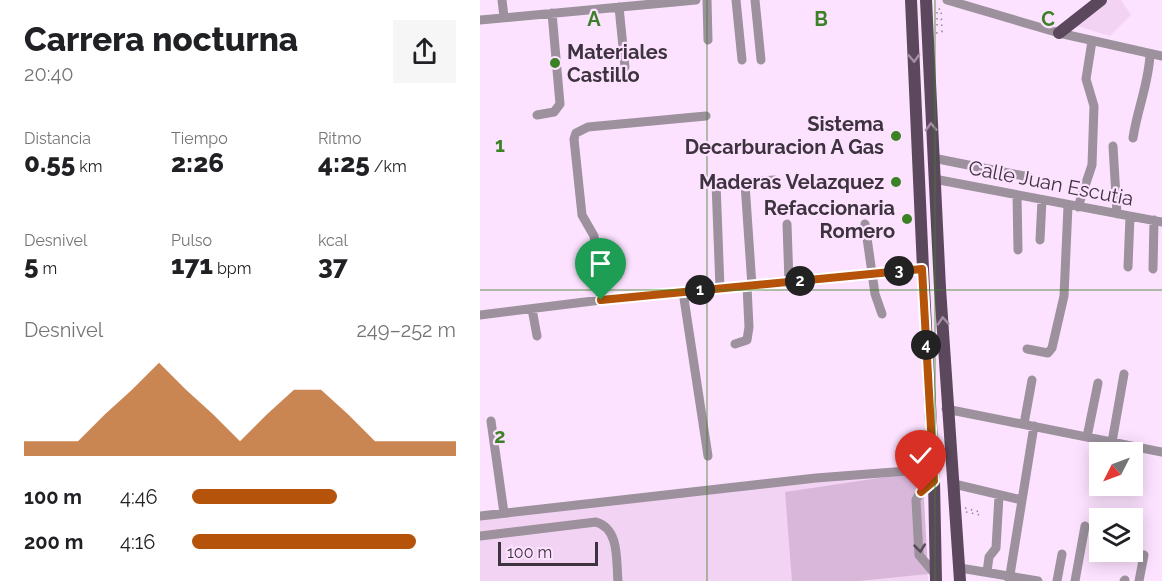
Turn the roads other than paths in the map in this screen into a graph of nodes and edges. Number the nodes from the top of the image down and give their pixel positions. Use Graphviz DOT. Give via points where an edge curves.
graph roads {
  1 [pos="502,0"];
  2 [pos="696,0"];
  3 [pos="707,0"];
  4 [pos="736,0"];
  5 [pos="755,0"];
  6 [pos="911,0"];
  7 [pos="926,0"];
  8 [pos="947,0"];
  9 [pos="1101,0"];
  10 [pos="597,4"];
  11 [pos="623,4"];
  12 [pos="552,13"];
  13 [pos="504,17"];
  14 [pos="480,20"];
  15 [pos="1059,33"];
  16 [pos="708,40"];
  17 [pos="1092,41"];
  18 [pos="1150,54"];
  19 [pos="1162,56"];
  20 [pos="742,60"];
  21 [pos="761,60"];
  22 [pos="625,67"];
  23 [pos="537,115"];
  24 [pos="706,116"];
  25 [pos="1133,138"];
  26 [pos="1113,146"];
  27 [pos="933,158"];
  28 [pos="1029,177"];
  29 [pos="934,179"];
  30 [pos="774,180"];
  31 [pos="716,183"];
  32 [pos="1017,195"];
  33 [pos="1042,200"];
  34 [pos="1073,206"];
  35 [pos="1117,214"];
  36 [pos="1130,216"];
  37 [pos="1158,221"];
  38 [pos="787,224"];
  39 [pos="865,224"];
  40 [pos="1040,240"];
  41 [pos="1018,250"];
  42 [pos="1128,267"];
  43 [pos="922,269"];
  44 [pos="1153,269"];
  45 [pos="872,274"];
  46 [pos="789,282"];
  47 [pos="750,286"];
  48 [pos="720,288"];
  49 [pos="683,292"];
  50 [pos="601,300"];
  51 [pos="532,309"];
  52 [pos="882,314"];
  53 [pos="480,315"];
  54 [pos="537,336"];
  55 [pos="735,344"];
  56 [pos="1027,350"];
  57 [pos="1124,374"];
  58 [pos="1032,380"];
  59 [pos="1098,383"];
  60 [pos="948,407"];
  61 [pos="491,421"];
  62 [pos="1024,424"];
  63 [pos="1034,426"];
  64 [pos="1087,437"];
  65 [pos="1112,442"];
  66 [pos="1143,448"];
  67 [pos="1162,452"];
  68 [pos="708,456"];
  69 [pos="933,475"];
  70 [pos="954,484"];
  71 [pos="999,496"];
  72 [pos="1022,500"];
  73 [pos="504,513"];
  74 [pos="480,516"];
  75 [pos="1085,526"];
  76 [pos="480,536"];
  77 [pos="1062,554"];
  78 [pos="1144,555"];
  79 [pos="960,568"];
  80 [pos="987,572"];
  81 [pos="937,574"];
  82 [pos="1009,578"];
  83 [pos="618,581"];
  84 [pos="954,581"];
  85 [pos="960,581"];
  86 [pos="1038,581"];
  87 [pos="1057,581"];
  88 [pos="1075,581"];
  89 [pos="1139,581"];
  1 -- 13 [label="street"];
  2 -- 11 [label="street"];
  3 -- 16 [label="street"];
  4 -- 20 [label="street"];
  5 -- 21 [label="street"];
  6 -- 43 [label="main road, one-way"];
  27 -- 7 [label="main road, one-way"];
  8 -- 15 [label="street"];
  9 -- 15 [label="main road"];
  10 -- 11 [label="street"];
  10 -- 12 [label="street"];
  11 -- 22 [label="street"];
  12 -- 13 [label="street"];
  12 -- 23 [label="street" via="560,104 554,112"];
  13 -- 14 [label="street"];
  15 -- 17 [label="street"];
  17 -- 18 [label="street"];
  17 -- 34 [label="street" via="1086,79 1094,106 1092,165"];
  18 -- 19 [label="street"];
  18 -- 25 [label="street"];
  24 -- 50 [label="street" via="588,127 575,135 582,215 594,236"];
  26 -- 35 [label="street"];
  27 -- 28 [label="street"];
  27 -- 29 [label="main road"];
  29 -- 32 [label="street, Calle Juan Escutia"];
  60 -- 29 [label="main road, one-way"];
  30 -- 47 [label="street" via="745,184"];
  31 -- 48 [label="street"];
  32 -- 33 [label="street, Calle Juan Escutia"];
  32 -- 41 [label="street"];
  33 -- 34 [label="street, Calle Juan Escutia"];
  33 -- 40 [label="street"];
  34 -- 35 [label="street, Calle Juan Escutia"];
  34 -- 56 [label="street" via="1065,285 1053,348 1048,353"];
  35 -- 36 [label="street, Calle Juan Escutia"];
  36 -- 37 [label="street, Calle Juan Escutia"];
  36 -- 42 [label="street"];
  37 -- 44 [label="street"];
  38 -- 46 [label="street"];
  39 -- 45 [label="street"];
  43 -- 45 [label="street"];
  43 -- 69 [label="main road"];
  45 -- 46 [label="street"];
  45 -- 52 [label="street"];
  46 -- 47 [label="street"];
  47 -- 48 [label="street"];
  47 -- 55 [label="street" via="747,340"];
  48 -- 49 [label="street"];
  49 -- 50 [label="street"];
  49 -- 68 [label="street"];
  50 -- 51 [label="street"];
  51 -- 53 [label="street"];
  51 -- 54 [label="street"];
  57 -- 65 [label="street"];
  58 -- 62 [label="street"];
  59 -- 64 [label="street"];
  60 -- 62 [label="street"];
  60 -- 70 [label="main road"];
  60 -- 84 [label="main road"];
  61 -- 73 [label="street"];
  62 -- 63 [label="street"];
  63 -- 64 [label="street"];
  63 -- 72 [label="street"];
  64 -- 65 [label="street"];
  66 -- 67 [label="street"];
  69 -- 73 [label="street" via="816,478"];
  69 -- 81 [label="main road"];
  69 -- 81 [label="street, one-way" via="916,500 920,555"];
  70 -- 71 [label="street"];
  70 -- 79 [label="main road"];
  71 -- 72 [label="street"];
  71 -- 80 [label="street" via="996,548 989,557"];
  72 -- 82 [label="street"];
  73 -- 74 [label="street"];
  75 -- 88 [label="street"];
  76 -- 83 [label="street" via="596,522 607,528 613,538"];
  77 -- 87 [label="street"];
  78 -- 89 [label="street"];
  79 -- 80 [label="street"];
  79 -- 85 [label="main road"];
  80 -- 82 [label="street"];
  82 -- 86 [label="street"];
}
